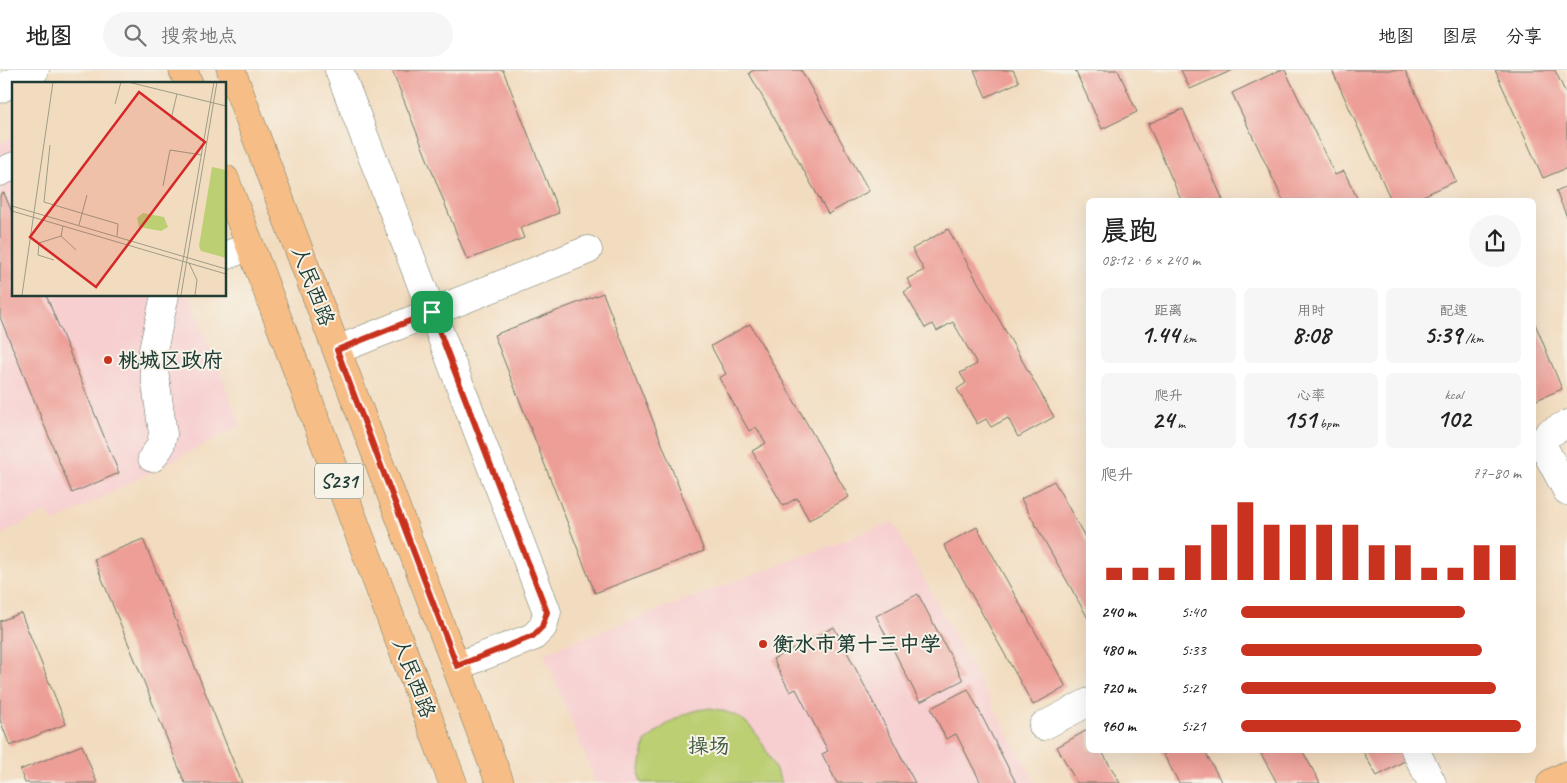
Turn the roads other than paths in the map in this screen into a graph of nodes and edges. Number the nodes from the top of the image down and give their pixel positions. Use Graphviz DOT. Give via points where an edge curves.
graph roads {
  1 [pos="35,70"];
  2 [pos="184,70"];
  3 [pos="231,70"];
  4 [pos="339,70"];
  5 [pos="188,82"];
  6 [pos="0,88"];
  7 [pos="12,167"];
  8 [pos="0,172"];
  9 [pos="226,183"];
  10 [pos="250,246"];
  11 [pos="588,250"];
  12 [pos="226,256"];
  13 [pos="165,296"];
  14 [pos="432,312"];
  15 [pos="337,350"];
  16 [pos="1567,424"];
  17 [pos="152,458"];
  18 [pos="1567,490"];
  19 [pos="457,666"];
  20 [pos="1086,704"];
  21 [pos="1043,726"];
  22 [pos="1417,753"];
  23 [pos="1567,775"];
  24 [pos="453,783"];
  25 [pos="500,783"];
  26 [pos="1432,783"];
  27 [pos="1551,783"];
  1 -- 6 [label="street"];
  2 -- 5 [label="main road"];
  3 -- 15 [label="main road, 人民西路 / S231"];
  4 -- 14 [label="street"];
  7 -- 8 [label="street"];
  9 -- 10 [label="main road, 人民西路 / S231"];
  10 -- 12 [label="street"];
  10 -- 24 [label="main road, 人民西路 / S231"];
  11 -- 14 [label="street"];
  13 -- 17 [label="street" via="152,355 163,434 160,447"];
  14 -- 15 [label="street"];
  14 -- 19 [label="street" via="547,612 542,627 533,636"];
  15 -- 19 [label="main road, 人民西路 / S231"];
  16 -- 18 [label="street" via="1548,434 1542,444"];
  19 -- 25 [label="main road, 人民西路 / S231"];
  20 -- 21 [label="street"];
  22 -- 26 [label="street"];
  23 -- 27 [label="main road"];
}
